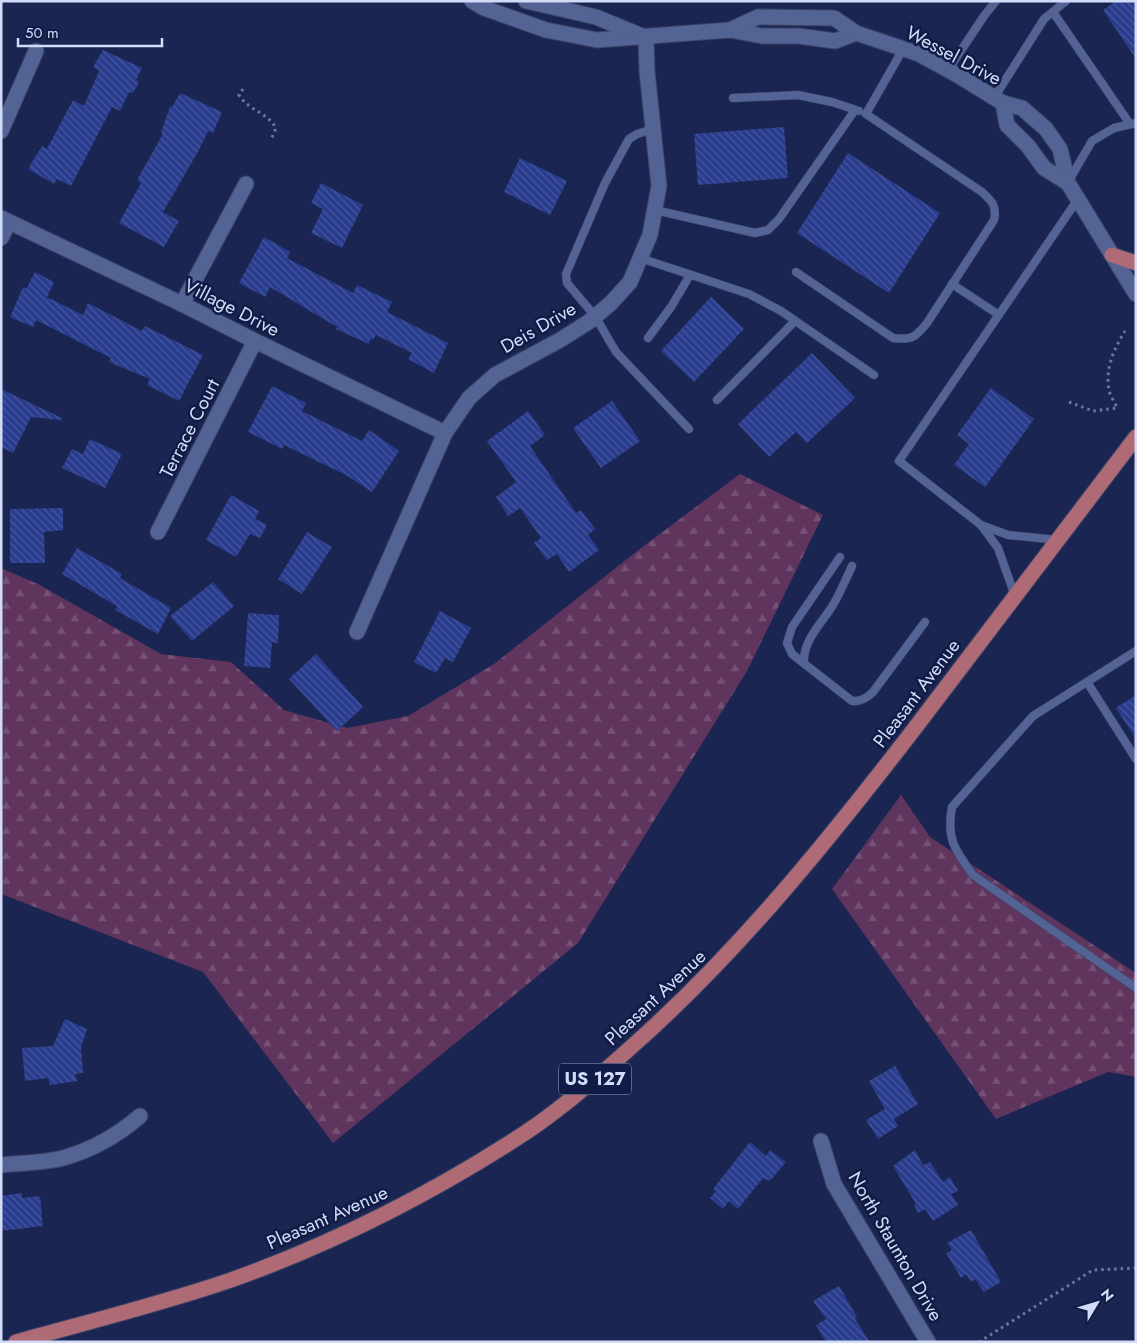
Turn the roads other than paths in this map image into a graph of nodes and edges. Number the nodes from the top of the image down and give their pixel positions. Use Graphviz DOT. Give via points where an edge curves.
graph roads {
  1 [pos="472,1"];
  2 [pos="526,1"];
  3 [pos="996,1"];
  4 [pos="1066,1"];
  5 [pos="1053,12"];
  6 [pos="730,30"];
  7 [pos="856,33"];
  8 [pos="646,37"];
  9 [pos="903,49"];
  10 [pos="36,51"];
  11 [pos="948,70"];
  12 [pos="733,98"];
  13 [pos="999,101"];
  14 [pos="855,110"];
  15 [pos="866,114"];
  16 [pos="1133,123"];
  17 [pos="653,129"];
  18 [pos="1,131"];
  19 [pos="1068,183"];
  20 [pos="246,184"];
  21 [pos="1078,199"];
  22 [pos="655,210"];
  23 [pos="5,220"];
  24 [pos="1,238"];
  25 [pos="1112,255"];
  26 [pos="640,258"];
  27 [pos="1136,264"];
  28 [pos="796,272"];
  29 [pos="690,274"];
  30 [pos="952,284"];
  31 [pos="1136,294"];
  32 [pos="182,304"];
  33 [pos="999,315"];
  34 [pos="595,316"];
  35 [pos="795,320"];
  36 [pos="648,338"];
  37 [pos="255,341"];
  38 [pos="874,375"];
  39 [pos="717,400"];
  40 [pos="689,429"];
  41 [pos="445,433"];
  42 [pos="1136,437"];
  43 [pos="981,525"];
  44 [pos="158,532"];
  45 [pos="1058,540"];
  46 [pos="840,557"];
  47 [pos="852,566"];
  48 [pos="1015,596"];
  49 [pos="925,622"];
  50 [pos="357,632"];
  51 [pos="1136,651"];
  52 [pos="804,662"];
  53 [pos="1087,682"];
  54 [pos="1136,759"];
  55 [pos="1136,988"];
  56 [pos="140,1116"];
  57 [pos="821,1141"];
  58 [pos="1,1165"];
  59 [pos="16,1342"];
  60 [pos="928,1342"];
  1 -- 8 [label="street, Wessel Drive" via="517,20 574,36 597,40"];
  2 -- 8 [label="street, Wessel Drive" via="596,17"];
  3 -- 11 [label="lane"];
  4 -- 5 [label="lane"];
  5 -- 13 [label="lane" via="1044,19"];
  5 -- 16 [label="lane"];
  6 -- 7 [label="street, Wessel Drive" via="762,36 799,36 835,41"];
  6 -- 7 [label="street, Wessel Drive" via="758,17 834,18"];
  6 -- 8 [label="street, Wessel Drive"];
  7 -- 9 [label="street, Wessel Drive"];
  8 -- 17 [label="street, Deis Drive"];
  9 -- 11 [label="street, Wessel Drive"];
  9 -- 15 [label="lane"];
  10 -- 18 [label="street"];
  11 -- 13 [label="street, Wessel Drive"];
  12 -- 14 [label="lane" via="798,95"];
  13 -- 19 [label="street, Wessel Drive" via="1007,125 1044,168"];
  13 -- 19 [label="street, Wessel Drive" via="1022,108 1046,129 1060,149"];
  14 -- 15 [label="lane"];
  14 -- 22 [label="lane" via="768,230 755,232"];
  15 -- 30 [label="lane" via="982,192 994,206 994,220"];
  16 -- 19 [label="lane" via="1114,128 1092,141"];
  17 -- 22 [label="street, Deis Drive" via="659,186"];
  17 -- 34 [label="lane" via="629,139 605,183 566,274 567,282"];
  19 -- 21 [label="street, Wessel Drive"];
  20 -- 32 [label="street"];
  21 -- 25 [label="street, Wessel Drive"];
  21 -- 33 [label="lane"];
  22 -- 26 [label="street, Deis Drive" via="650,235"];
  23 -- 24 [label="street"];
  23 -- 32 [label="street, Village Drive"];
  25 -- 27 [label="main road"];
  25 -- 31 [label="street, Wessel Drive"];
  26 -- 29 [label="lane"];
  26 -- 34 [label="street, Deis Drive" via="630,282"];
  28 -- 30 [label="lane" via="893,338 908,340 926,324"];
  29 -- 35 [label="lane" via="749,294"];
  29 -- 36 [label="lane"];
  30 -- 33 [label="lane"];
  32 -- 37 [label="street, Village Drive"];
  33 -- 43 [label="lane" via="899,461"];
  34 -- 40 [label="lane" via="616,352"];
  34 -- 41 [label="street, Deis Drive" via="560,340 495,375 469,398"];
  35 -- 38 [label="lane"];
  35 -- 39 [label="lane"];
  37 -- 41 [label="street, Village Drive"];
  37 -- 44 [label="street, Terrace Court"];
  41 -- 50 [label="street, Deis Drive"];
  42 -- 45 [label="main road, Pleasant Avenue / US 127"];
  43 -- 45 [label="lane" via="1008,535"];
  43 -- 48 [label="lane" via="998,548"];
  45 -- 48 [label="main road, Pleasant Avenue / US 127"];
  46 -- 52 [label="lane" via="792,627 787,643 792,654"];
  47 -- 52 [label="lane" via="834,604 808,641 803,653"];
  48 -- 59 [label="main road, Pleasant Avenue / US 127" via="864,794 763,916 669,1014 550,1115 432,1190 312,1248 230,1280"];
  49 -- 52 [label="lane" via="873,692 859,701 852,701"];
  51 -- 53 [label="lane"];
  53 -- 54 [label="lane"];
  53 -- 55 [label="lane" via="1033,716 952,808 951,839 973,875"];
  56 -- 58 [label="street" via="108,1140 62,1158"];
  57 -- 60 [label="street, North Staunton Drive" via="834,1184"];
}
